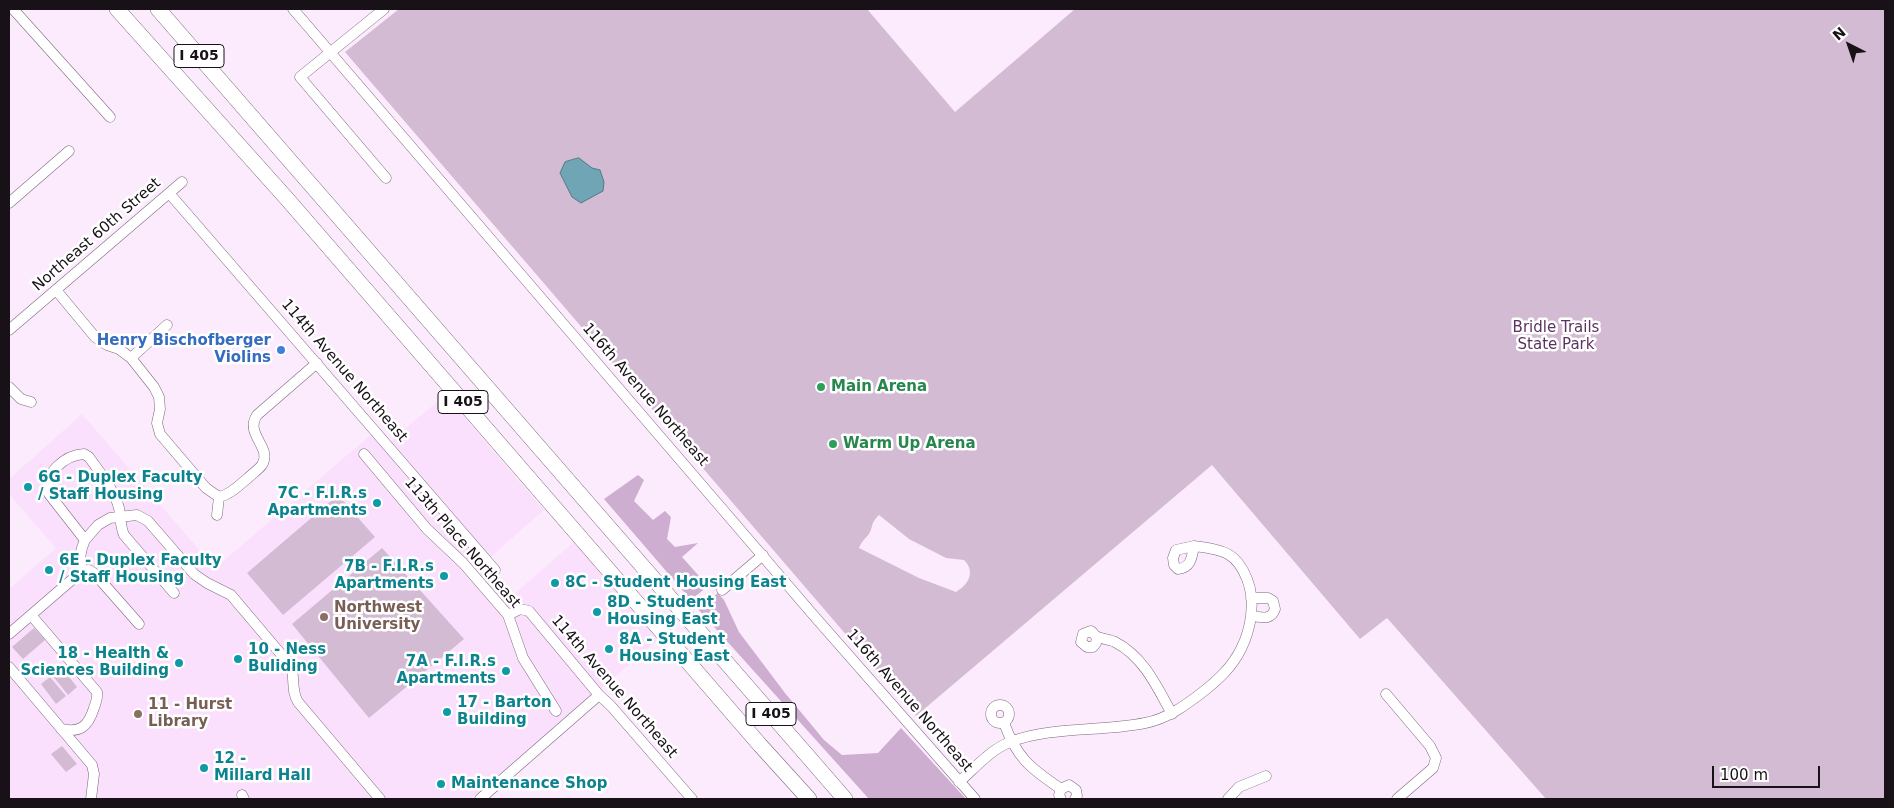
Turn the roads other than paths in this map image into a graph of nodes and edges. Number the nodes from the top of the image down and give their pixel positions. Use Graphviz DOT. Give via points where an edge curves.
graph roads {
  1 [pos="13,9"];
  2 [pos="117,9"];
  3 [pos="158,9"];
  4 [pos="293,9"];
  5 [pos="384,9"];
  6 [pos="330,52"];
  7 [pos="110,117"];
  8 [pos="69,151"];
  9 [pos="386,178"];
  10 [pos="182,182"];
  11 [pos="169,192"];
  12 [pos="9,203"];
  13 [pos="56,290"];
  14 [pos="167,325"];
  15 [pos="9,330"];
  16 [pos="131,358"];
  17 [pos="317,363"];
  18 [pos="9,387"];
  19 [pos="31,402"];
  20 [pos="364,454"];
  21 [pos="219,497"];
  22 [pos="217,515"];
  23 [pos="120,516"];
  24 [pos="85,540"];
  25 [pos="1194,546"];
  26 [pos="763,555"];
  27 [pos="495,570"];
  28 [pos="82,571"];
  29 [pos="722,590"];
  30 [pos="174,593"];
  31 [pos="1251,607"];
  32 [pos="31,615"];
  33 [pos="508,615"];
  34 [pos="139,624"];
  35 [pos="9,634"];
  36 [pos="1097,637"];
  37 [pos="9,667"];
  38 [pos="1386,694"];
  39 [pos="599,695"];
  40 [pos="556,711"];
  41 [pos="1172,714"];
  42 [pos="1004,723"];
  43 [pos="61,729"];
  44 [pos="1011,742"];
  45 [pos="1266,776"];
  46 [pos="960,782"];
  47 [pos="1061,794"];
  48 [pos="92,799"];
  49 [pos="380,799"];
  50 [pos="480,799"];
  51 [pos="692,799"];
  52 [pos="809,799"];
  53 [pos="845,799"];
  54 [pos="975,799"];
  55 [pos="1075,799"];
  56 [pos="1228,799"];
  57 [pos="1397,799"];
  1 -- 7 [label="street"];
  2 -- 52 [label="highway, I 405" via="288,200"];
  3 -- 53 [label="highway, I 405"];
  4 -- 6 [label="street, 116th Avenue Northeast"];
  5 -- 6 [label="street"];
  6 -- 9 [label="street" via="300,77"];
  6 -- 26 [label="street, 116th Avenue Northeast"];
  8 -- 12 [label="street"];
  10 -- 11 [label="street, Northeast 60th Street"];
  11 -- 13 [label="street, Northeast 60th Street"];
  11 -- 17 [label="street, 114th Avenue Northeast"];
  13 -- 15 [label="street, Northeast 60th Street"];
  13 -- 16 [label="street" via="95,337"];
  14 -- 16 [label="street"];
  16 -- 21 [label="street" via="159,397 157,423 160,434 206,488"];
  17 -- 21 [label="street" via="257,415 253,429 265,459 261,467 229,494"];
  17 -- 27 [label="street, 114th Avenue Northeast"];
  18 -- 19 [label="street"];
  20 -- 33 [label="street, 113th Place Northeast" via="427,529 463,563"];
  21 -- 22 [label="street"];
  23 -- 24 [label="street" via="98,525"];
  23 -- 24 [label="street" via="114,494 89,457 78,454 60,465 52,471 46,487"];
  23 -- 30 [label="street" via="124,535"];
  23 -- 49 [label="street" via="136,515 148,521 194,574 231,595 290,666 298,702"];
  24 -- 28 [label="street" via="79,561"];
  25 -- 31 [label="street" via="1220,550 1238,561 1249,584"];
  26 -- 29 [label="street"];
  26 -- 46 [label="street, 116th Avenue Northeast"];
  28 -- 32 [label="street"];
  28 -- 34 [label="street" via="89,570 95,574"];
  31 -- 31 [label="street" via="1268,617 1275,609 1271,600"];
  31 -- 41 [label="street" via="1245,640 1235,662"];
  32 -- 35 [label="street"];
  32 -- 43 [label="street" via="97,692 88,723 79,730"];
  33 -- 39 [label="street, 114th Avenue Northeast" via="520,609 529,611"];
  33 -- 40 [label="street, 113th Place Northeast" via="523,658"];
  36 -- 41 [label="street" via="1115,642 1143,664"];
  37 -- 43 [label="street"];
  38 -- 57 [label="street" via="1430,746 1436,760 1433,768"];
  39 -- 50 [label="street"];
  39 -- 51 [label="street, 114th Avenue Northeast"];
  41 -- 44 [label="street" via="1145,723 1056,732"];
  42 -- 44 [label="street"];
  43 -- 48 [label="street" via="92,765"];
  44 -- 46 [label="street" via="998,748"];
  44 -- 47 [label="street" via="1032,769"];
  45 -- 56 [label="street" via="1240,787"];
  46 -- 54 [label="street, 116th Avenue Northeast"];
  47 -- 55 [label="street" via="1069,785 1077,793"];
}
